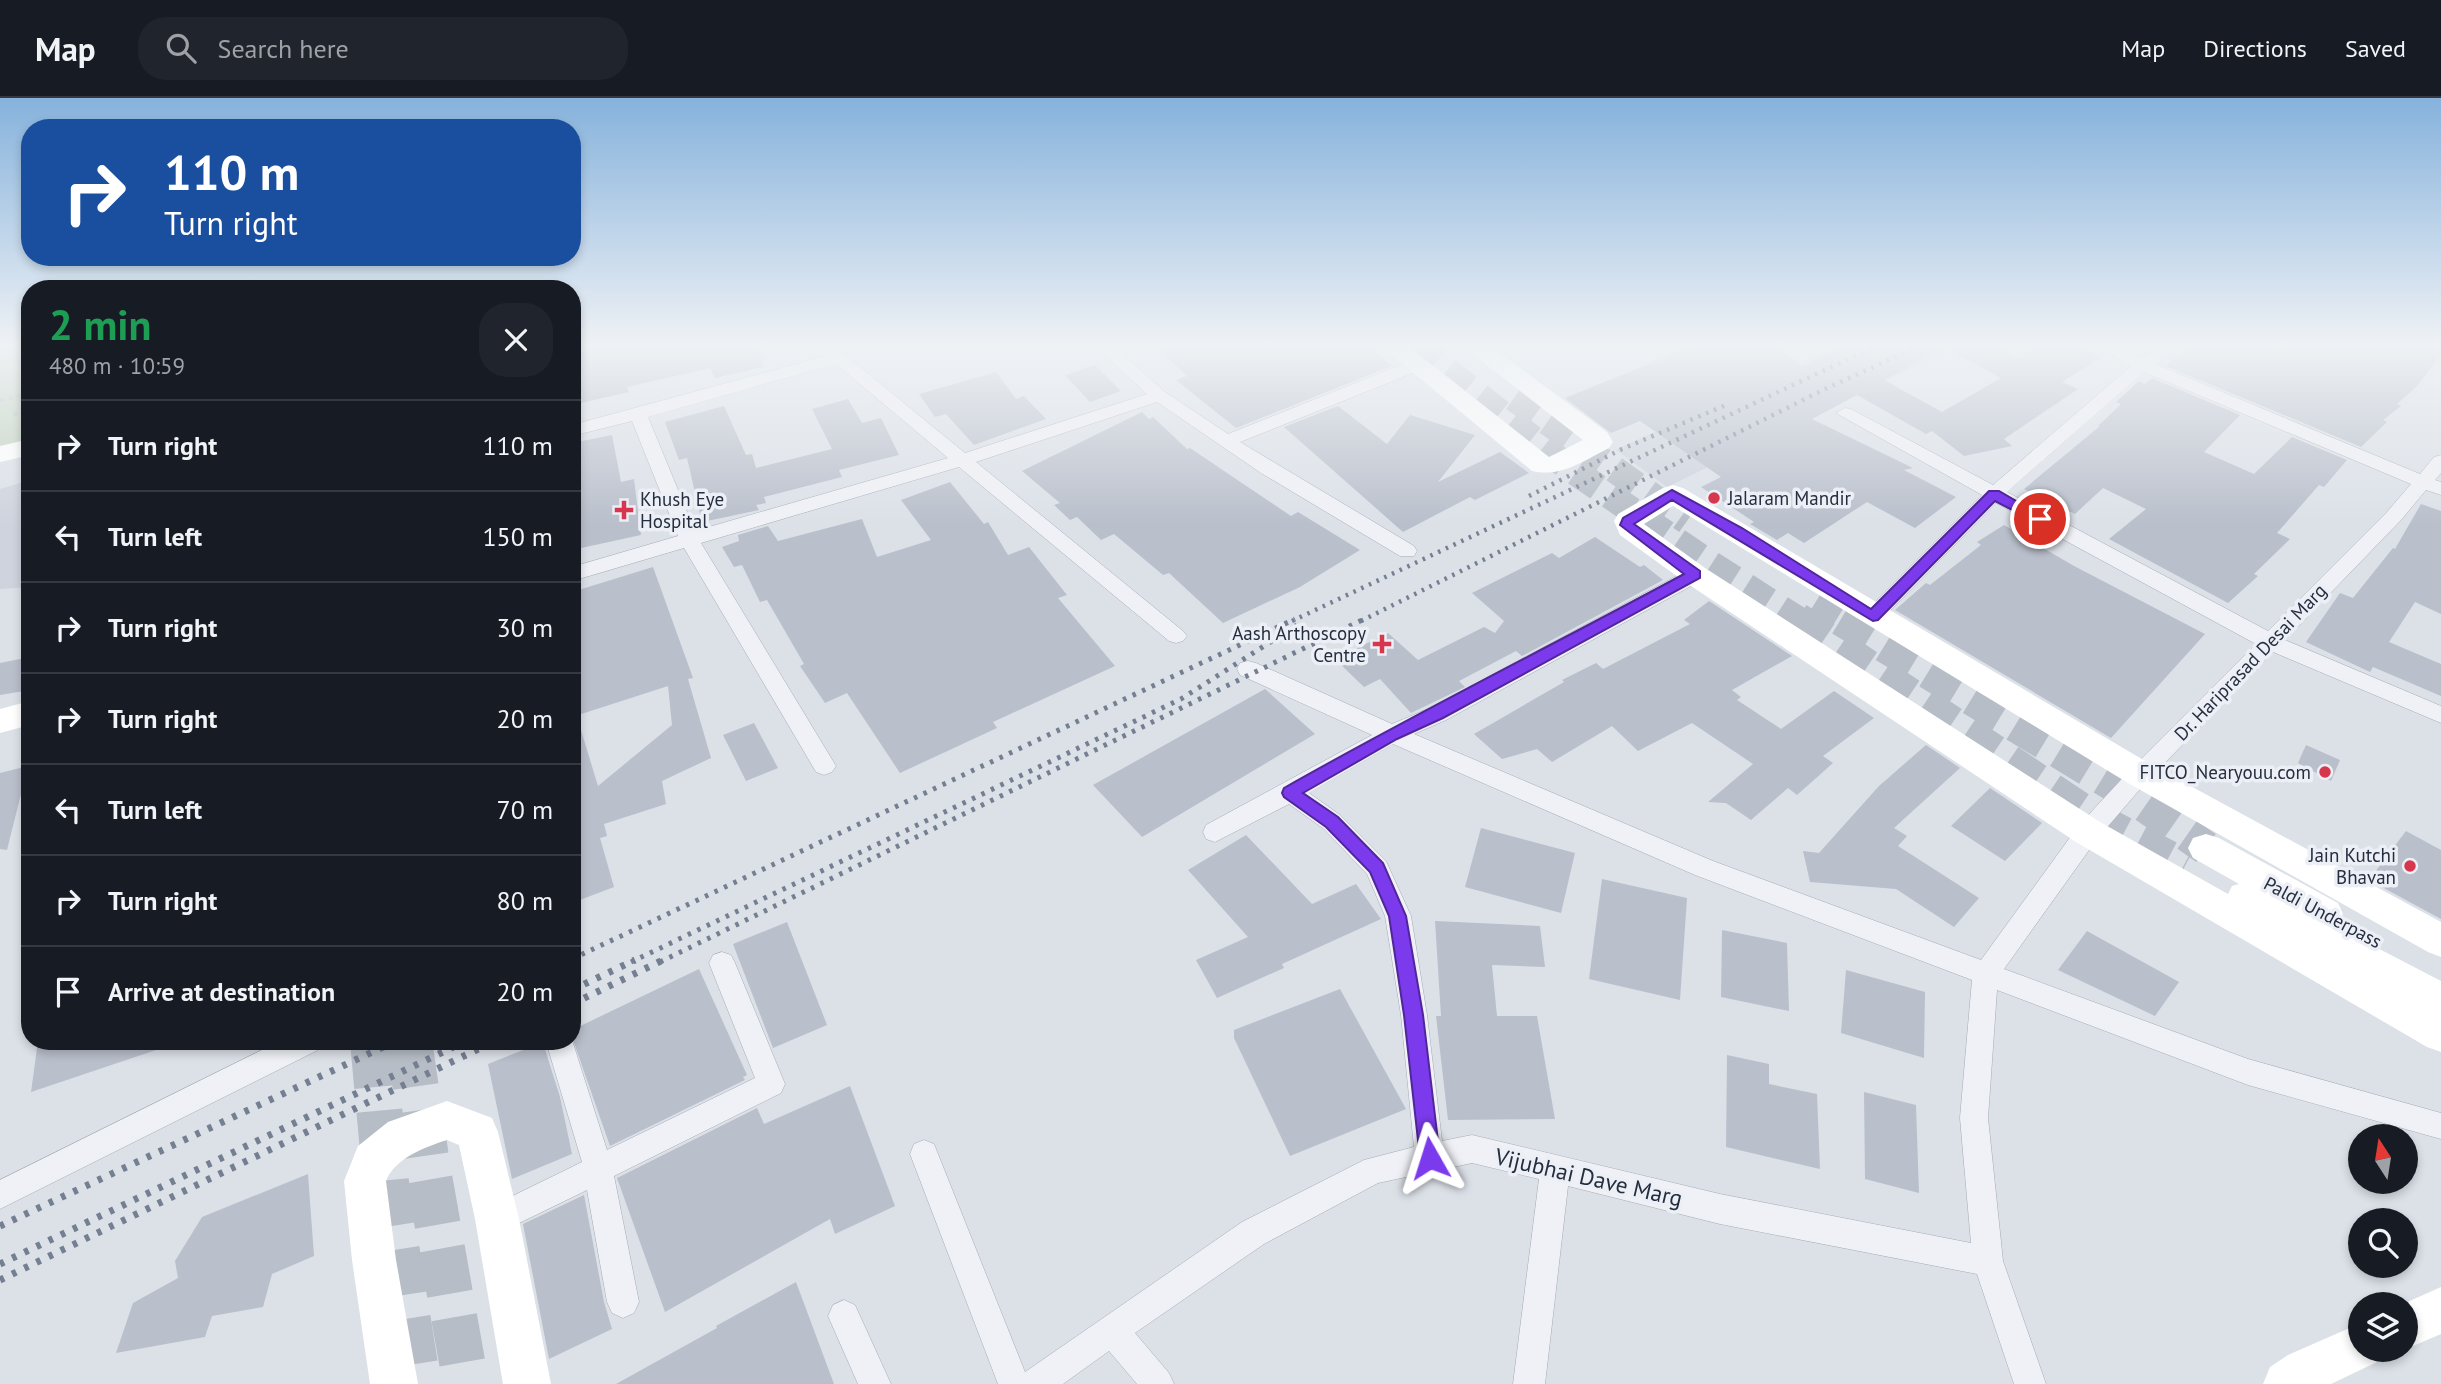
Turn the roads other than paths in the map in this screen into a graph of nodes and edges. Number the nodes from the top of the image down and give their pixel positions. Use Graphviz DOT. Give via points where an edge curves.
graph roads {
  1 [pos="666,405"];
  2 [pos="896,405"];
  3 [pos="1131,405"];
  4 [pos="1173,405"];
  5 [pos="1317,405"];
  6 [pos="1467,405"];
  7 [pos="1554,405"];
  8 [pos="2096,405"];
  9 [pos="2238,405"];
  10 [pos="1845,413"];
  11 [pos="638,414"];
  12 [pos="581,429"];
  13 [pos="1227,441"];
  14 [pos="21,449"];
  15 [pos="0,454"];
  16 [pos="962,460"];
  17 [pos="2441,461"];
  18 [pos="21,465"];
  19 [pos="0,469"];
  20 [pos="2432,486"];
  21 [pos="1994,494"];
  22 [pos="689,540"];
  23 [pos="1408,551"];
  24 [pos="581,571"];
  25 [pos="1695,575"];
  26 [pos="1873,616"];
  27 [pos="1176,636"];
  28 [pos="2270,642"];
  29 [pos="1248,669"];
  30 [pos="21,715"];
  31 [pos="2441,715"];
  32 [pos="0,721"];
  33 [pos="1392,734"];
  34 [pos="824,766"];
  35 [pos="2140,774"];
  36 [pos="1290,793"];
  37 [pos="1215,832"];
  38 [pos="2088,832"];
  39 [pos="2441,942"];
  40 [pos="722,963"];
  41 [pos="1986,974"];
  42 [pos="2441,976"];
  43 [pos="2441,1000"];
  44 [pos="2441,1034"];
  45 [pos="290,1050"];
  46 [pos="562,1050"];
  47 [pos="2441,1126"];
  48 [pos="924,1154"];
  49 [pos="1430,1158"];
  50 [pos="598,1169"];
  51 [pos="1556,1169"];
  52 [pos="0,1195"];
  53 [pos="497,1219"];
  54 [pos="1988,1261"];
  55 [pos="623,1302"];
  56 [pos="2441,1310"];
  57 [pos="844,1316"];
  58 [pos="2418,1321"];
  59 [pos="1112,1330"];
  60 [pos="2348,1352"];
  61 [pos="394,1384"];
  62 [pos="527,1384"];
  63 [pos="875,1384"];
  64 [pos="1014,1384"];
  65 [pos="1035,1384"];
  66 [pos="1158,1384"];
  67 [pos="1529,1384"];
  68 [pos="2030,1384"];
  69 [pos="2287,1384"];
  1 -- 11 [label="street"];
  2 -- 16 [label="street"];
  3 -- 16 [label="street"];
  4 -- 13 [label="street"];
  5 -- 13 [label="street"];
  6 -- 7 [label="street" via="1542,465 1553,466 1600,442"];
  8 -- 21 [label="street"];
  9 -- 20 [label="street"];
  10 -- 21 [label="street"];
  11 -- 12 [label="street"];
  11 -- 22 [label="street"];
  13 -- 23 [label="street"];
  14 -- 15 [label="street"];
  16 -- 22 [label="street"];
  16 -- 27 [label="street"];
  17 -- 20 [label="street, Dr. Hariprasad Desai Marg"];
  18 -- 19 [label="street"];
  20 -- 28 [label="street, Dr. Hariprasad Desai Marg" via="2394,516"];
  21 -- 26 [label="street"];
  21 -- 28 [label="street"];
  22 -- 24 [label="street"];
  22 -- 34 [label="street"];
  25 -- 26 [label="street" via="1630,528 1628,521 1673,494"];
  25 -- 33 [label="street"];
  25 -- 38 [label="street"];
  26 -- 35 [label="street"];
  28 -- 31 [label="street"];
  28 -- 35 [label="street, Dr. Hariprasad Desai Marg"];
  29 -- 33 [label="street"];
  30 -- 32 [label="street"];
  33 -- 36 [label="street"];
  33 -- 41 [label="street" via="1704,868"];
  35 -- 38 [label="street, Dr. Hariprasad Desai Marg"];
  35 -- 39 [label="street"];
  36 -- 37 [label="street"];
  36 -- 49 [label="street" via="1332,822 1377,868 1398,916"];
  38 -- 41 [label="street, Dr. Hariprasad Desai Marg"];
  38 -- 44 [label="street"];
  40 -- 50 [label="street" via="771,1083"];
  41 -- 47 [label="street" via="2248,1072"];
  41 -- 54 [label="street, Dr. Hariprasad Desai Marg" via="1974,1118"];
  42 -- 43 [label="street, Paldi Underpass" via="2196,857 2242,896"];
  45 -- 52 [label="street"];
  46 -- 50 [label="street"];
  48 -- 64 [label="street"];
  49 -- 51 [label="street, Vijubhai Dave Marg" via="1472,1149"];
  49 -- 59 [label="street, Vijubhai Dave Marg" via="1374,1170 1252,1233"];
  50 -- 53 [label="street"];
  50 -- 55 [label="street"];
  51 -- 54 [label="street, Vijubhai Dave Marg" via="1720,1209"];
  51 -- 67 [label="street"];
  53 -- 61 [label="street" via="477,1132 447,1120 403,1136 373,1160 365,1181"];
  53 -- 62 [label="street"];
  54 -- 68 [label="street"];
  56 -- 58 [label="street"];
  57 -- 63 [label="street"];
  59 -- 65 [label="street, Vijubhai Dave Marg"];
  59 -- 66 [label="street"];
  60 -- 69 [label="street"];
}
